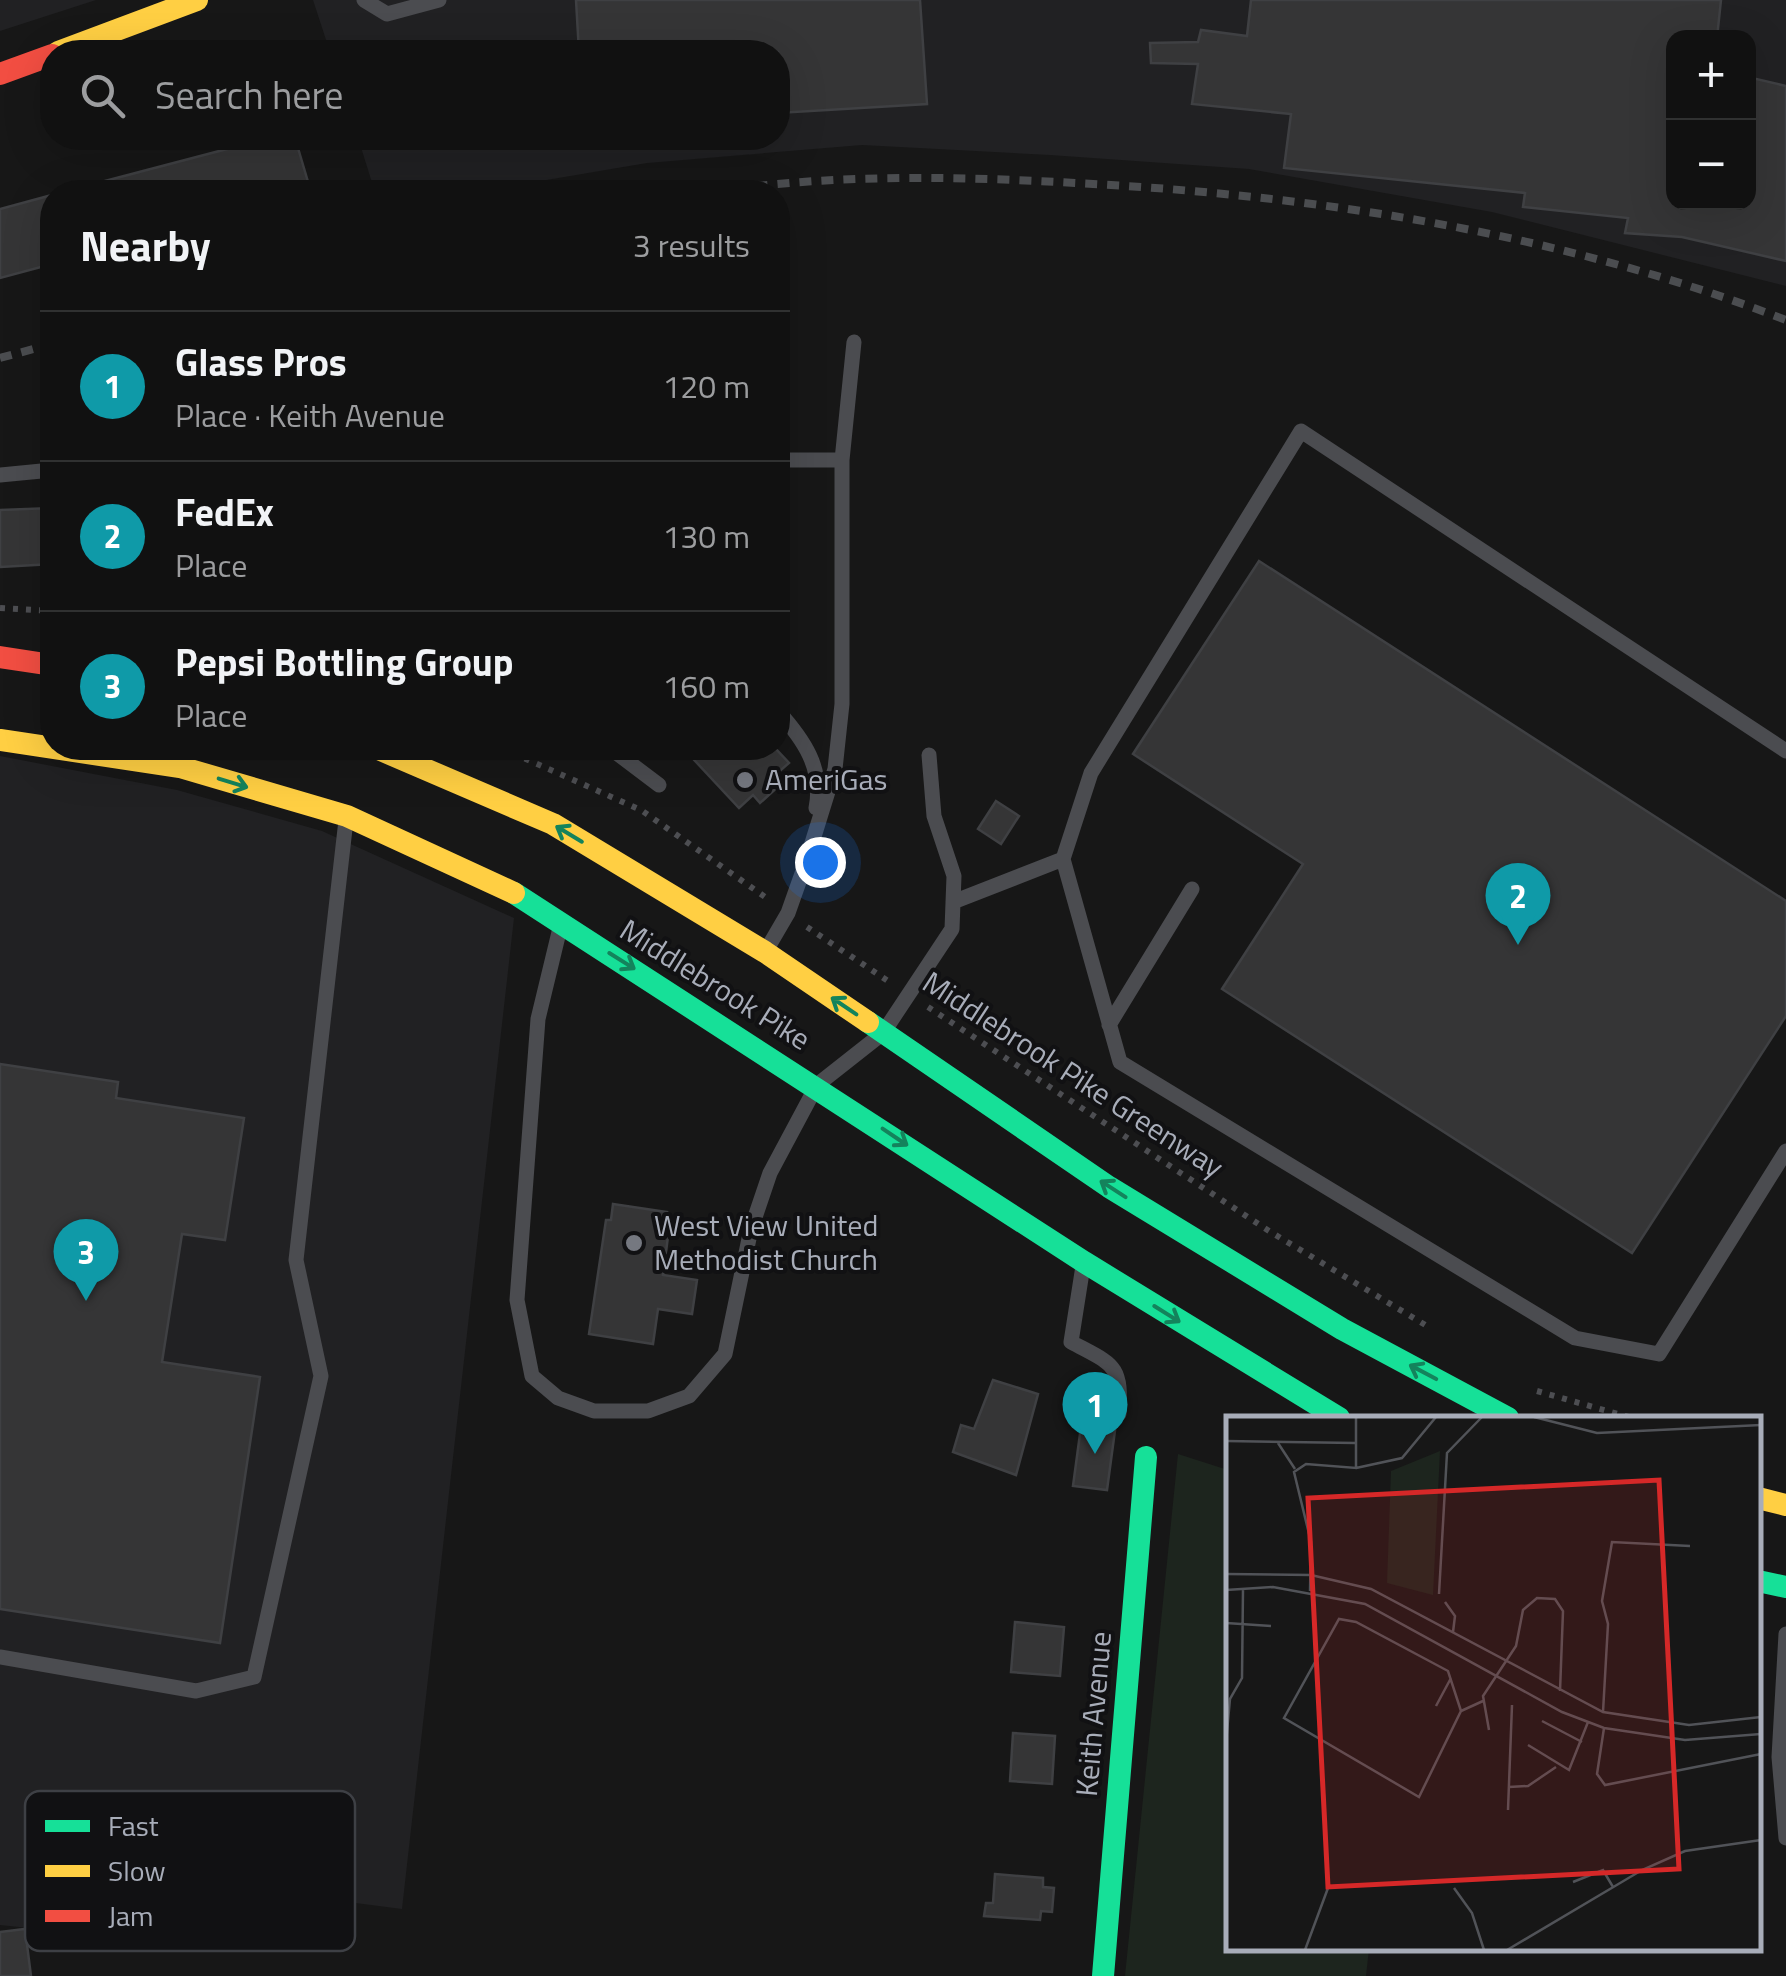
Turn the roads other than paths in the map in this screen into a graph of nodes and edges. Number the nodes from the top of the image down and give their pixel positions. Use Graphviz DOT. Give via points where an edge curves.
graph roads {
  1 [pos="197,0"];
  2 [pos="364,0"];
  3 [pos="439,0"];
  4 [pos="92,40"];
  5 [pos="40,59"];
  6 [pos="0,74"];
  7 [pos="854,342"];
  8 [pos="790,460"];
  9 [pos="842,460"];
  10 [pos="40,471"];
  11 [pos="0,475"];
  12 [pos="0,658"];
  13 [pos="40,663"];
  14 [pos="790,724"];
  15 [pos="0,740"];
  16 [pos="40,746"];
  17 [pos="1786,751"];
  18 [pos="929,755"];
  19 [pos="133,760"];
  20 [pos="433,760"];
  21 [pos="626,760"];
  22 [pos="659,785"];
  23 [pos="347,816"];
  24 [pos="1063,858"];
  25 [pos="804,872"];
  26 [pos="1192,890"];
  27 [pos="953,902"];
  28 [pos="562,924"];
  29 [pos="765,952"];
  30 [pos="1109,1025"];
  31 [pos="884,1033"];
  32 [pos="817,1086"];
  33 [pos="1786,1151"];
  34 [pos="1084,1262"];
  35 [pos="1119,1414"];
  36 [pos="1336,1416"];
  37 [pos="1504,1416"];
  38 [pos="1146,1456"];
  39 [pos="1761,1499"];
  40 [pos="1786,1506"];
  41 [pos="1761,1582"];
  42 [pos="1786,1587"];
  43 [pos="1786,1634"];
  44 [pos="0,1657"];
  45 [pos="1786,1838"];
  46 [pos="1103,1976"];
  1 -- 4 [label="main road"];
  2 -- 3 [label="lane" via="387,14"];
  5 -- 6 [label="main road"];
  7 -- 9 [label="lane"];
  8 -- 9 [label="lane"];
  9 -- 25 [label="lane" via="842,704 836,769"];
  10 -- 11 [label="lane"];
  12 -- 13 [label="main road"];
  14 -- 25 [label="lane" via="808,744 820,792"];
  15 -- 16 [label="main road, Middlebrook Pike, one-way"];
  17 -- 24 [label="lane" via="1301,431 1091,773"];
  18 -- 27 [label="lane" via="934,816 954,876"];
  19 -- 23 [label="main road, Middlebrook Pike, one-way" via="180,767"];
  29 -- 20 [label="main road, Middlebrook Pike, one-way"];
  21 -- 22 [label="lane"];
  23 -- 28 [label="main road, Middlebrook Pike" via="514,893"];
  23 -- 44 [label="lane" via="296,1260 322,1376 254,1677 196,1691"];
  24 -- 27 [label="lane"];
  24 -- 30 [label="lane"];
  25 -- 29 [label="lane"];
  26 -- 30 [label="lane"];
  27 -- 31 [label="lane" via="952,930"];
  28 -- 32 [label="main road, Middlebrook Pike, one-way"];
  28 -- 32 [label="lane" via="538,1019 517,1300 532,1376 558,1398 594,1411 648,1411 688,1396 725,1354 770,1173"];
  31 -- 29 [label="main road, Middlebrook Pike, one-way"];
  30 -- 33 [label="lane" via="1120,1062 1242,1140 1574,1338 1658,1354"];
  31 -- 32 [label="lane"];
  37 -- 31 [label="main road, Middlebrook Pike, one-way" via="1342,1329 1109,1187"];
  32 -- 34 [label="main road, Middlebrook Pike, one-way"];
  34 -- 35 [label="lane" via="1071,1342 1120,1375"];
  34 -- 36 [label="main road, Middlebrook Pike, one-way"];
  38 -- 46 [label="main road, Keith Avenue"];
  39 -- 40 [label="main road"];
  41 -- 42 [label="main road"];
  43 -- 45 [label="lane" via="1779,1757"];
}
